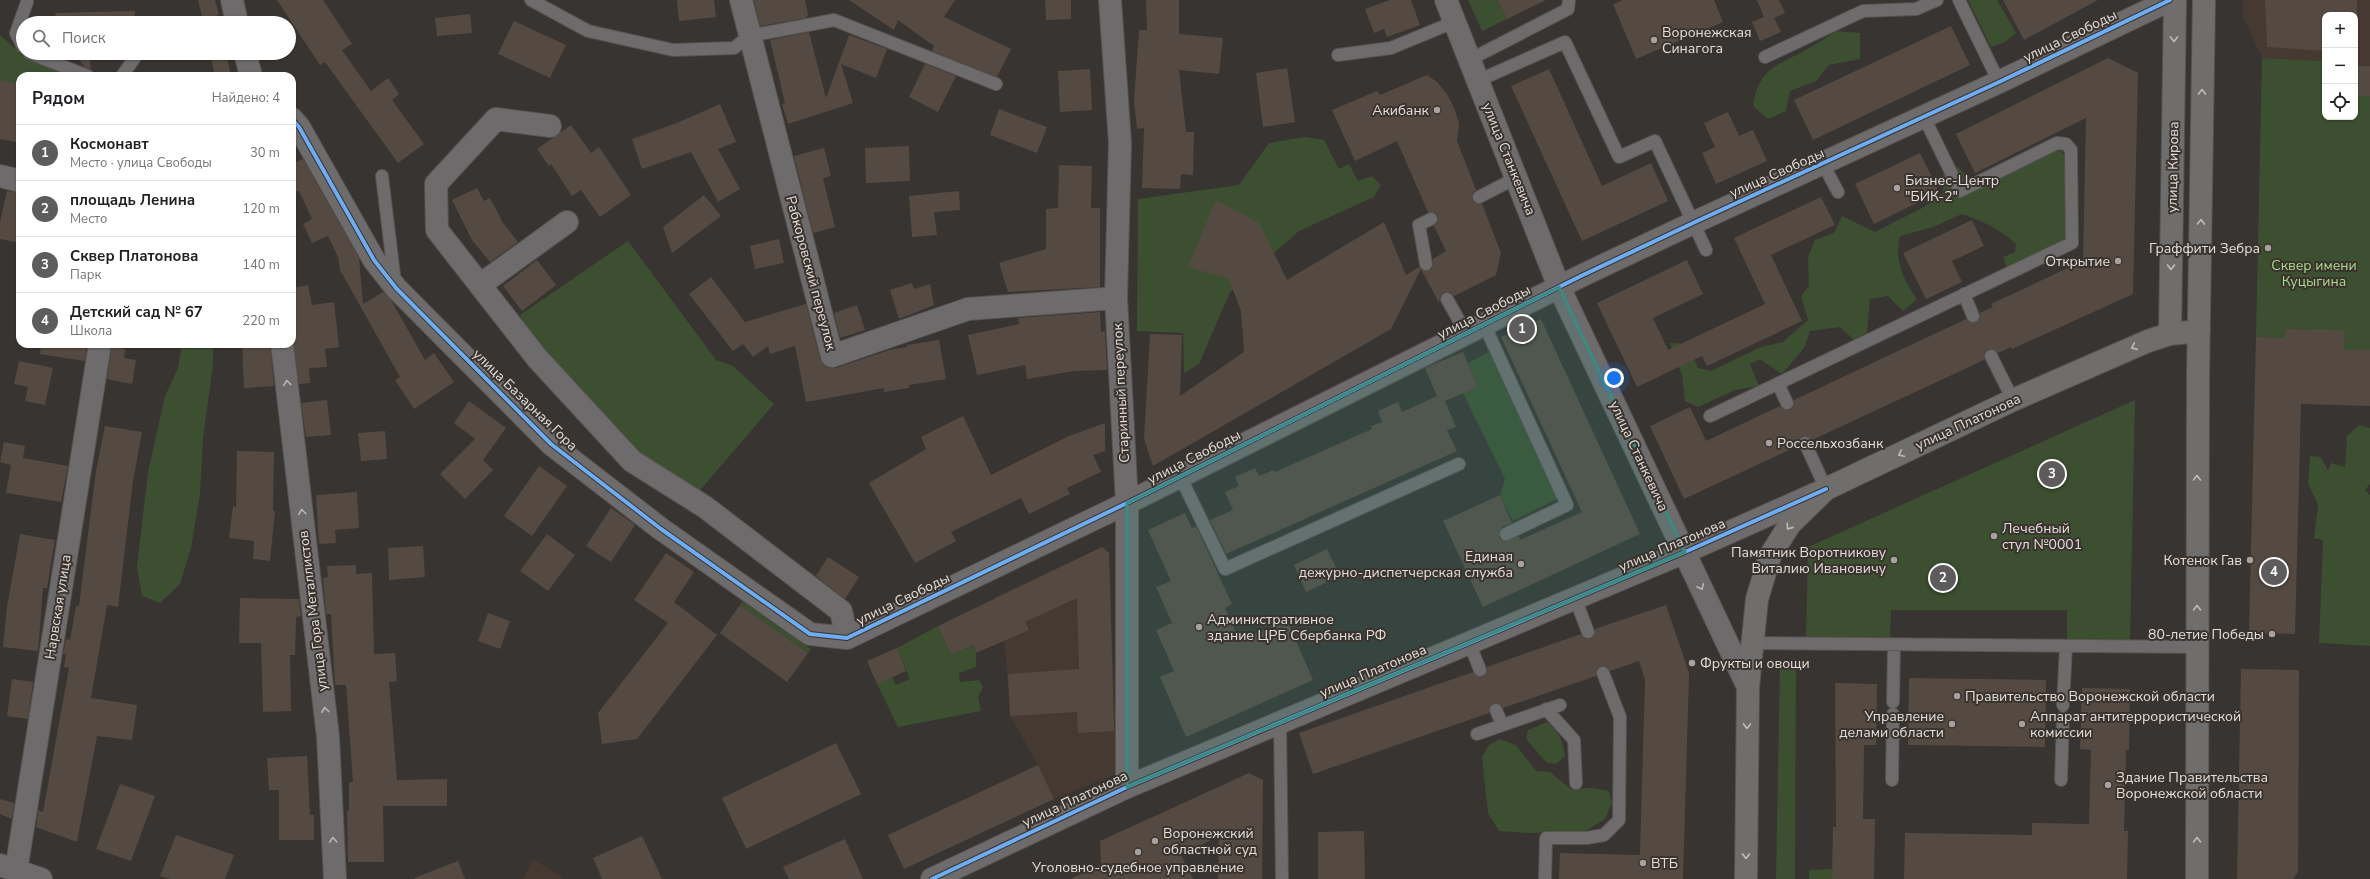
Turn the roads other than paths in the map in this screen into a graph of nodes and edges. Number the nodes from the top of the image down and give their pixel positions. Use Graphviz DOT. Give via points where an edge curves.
graph roads {
  1 [pos="232,0"];
  2 [pos="531,0"];
  3 [pos="741,0"];
  4 [pos="1110,0"];
  5 [pos="1446,0"];
  6 [pos="1569,0"];
  7 [pos="1937,0"];
  8 [pos="1959,0"];
  9 [pos="2170,0"];
  10 [pos="2175,0"];
  11 [pos="2204,0"];
  12 [pos="27,2"];
  13 [pos="22,16"];
  14 [pos="236,16"];
  15 [pos="1454,22"];
  16 [pos="749,36"];
  17 [pos="1338,55"];
  18 [pos="1765,57"];
  19 [pos="48,60"];
  20 [pos="133,60"];
  21 [pos="1469,60"];
  22 [pos="78,72"];
  23 [pos="125,72"];
  24 [pos="1478,81"];
  25 [pos="1999,82"];
  26 [pos="996,84"];
  27 [pos="1924,117"];
  28 [pos="296,124"];
  29 [pos="550,126"];
  30 [pos="1823,164"];
  31 [pos="0,176"];
  32 [pos="382,176"];
  33 [pos="1516,178"];
  34 [pos="16,180"];
  35 [pos="1838,192"];
  36 [pos="1479,197"];
  37 [pos="1431,219"];
  38 [pos="567,222"];
  39 [pos="1693,222"];
  40 [pos="1706,250"];
  41 [pos="1426,264"];
  42 [pos="480,285"];
  43 [pos="1559,287"];
  44 [pos="396,288"];
  45 [pos="1964,294"];
  46 [pos="1116,298"];
  47 [pos="1447,300"];
  48 [pos="1973,316"];
  49 [pos="1475,329"];
  50 [pos="2199,331"];
  51 [pos="2170,334"];
  52 [pos="99,348"];
  53 [pos="282,348"];
  54 [pos="1991,356"];
  55 [pos="1778,384"];
  56 [pos="2013,400"];
  57 [pos="1787,403"];
  58 [pos="1710,416"];
  59 [pos="1805,443"];
  60 [pos="1459,464"];
  61 [pos="1180,476"];
  62 [pos="1826,489"];
  63 [pos="1127,503"];
  64 [pos="1506,534"];
  65 [pos="1685,552"];
  66 [pos="1575,598"];
  67 [pos="1588,632"];
  68 [pos="810,634"];
  69 [pos="847,638"];
  70 [pos="1469,642"];
  71 [pos="1752,643"];
  72 [pos="1894,645"];
  73 [pos="2066,646"];
  74 [pos="2197,647"];
  75 [pos="1480,670"];
  76 [pos="1603,673"];
  77 [pos="1748,687"];
  78 [pos="1893,702"];
  79 [pos="1560,704"];
  80 [pos="2063,704"];
  81 [pos="1546,709"];
  82 [pos="1496,710"];
  83 [pos="1893,714"];
  84 [pos="2063,718"];
  85 [pos="1280,722"];
  86 [pos="1502,724"];
  87 [pos="1476,734"];
  88 [pos="1892,780"];
  89 [pos="2061,780"];
  90 [pos="1576,783"];
  91 [pos="1127,787"];
  92 [pos="8,868"];
  93 [pos="41,879"];
  94 [pos="335,879"];
  95 [pos="932,879"];
  96 [pos="1282,879"];
  97 [pos="1545,879"];
  98 [pos="1746,879"];
  99 [pos="2197,879"];
  1 -- 14 [label="street"];
  2 -- 16 [label="lane" via="588,31 673,50 734,48"];
  3 -- 16 [label="street, Рабкоровский переулок"];
  4 -- 46 [label="street, Старинный переулок" via="1120,143"];
  5 -- 15 [label="street, улица Станкевича"];
  6 -- 21 [label="lane" via="1568,9"];
  7 -- 18 [label="lane" via="1916,9 1863,11"];
  8 -- 25 [label="lane"];
  9 -- 25 [label="street, улица Свободы"];
  10 -- 51 [label="main road, улица Кирова, one-way"];
  50 -- 11 [label="main road, улица Кирова, one-way"];
  12 -- 13 [label="lane"];
  15 -- 17 [label="lane" via="1390,48"];
  15 -- 21 [label="street, улица Станкевича"];
  16 -- 26 [label="lane" via="834,20"];
  16 -- 46 [label="street, Рабкоровский переулок" via="832,356 968,309"];
  19 -- 22 [label="lane"];
  20 -- 23 [label="lane"];
  21 -- 24 [label="street, улица Станкевича"];
  24 -- 33 [label="street, улица Станкевича"];
  24 -- 39 [label="lane" via="1565,42 1618,157 1655,141"];
  25 -- 27 [label="street, улица Свободы"];
  27 -- 30 [label="street, улица Свободы"];
  27 -- 45 [label="lane" via="1960,191 2057,143 2066,144 2071,150 2072,243"];
  28 -- 44 [label="street, улица Базарная Гора" via="337,191 374,260"];
  29 -- 42 [label="street" via="496,119 436,184 437,230"];
  30 -- 35 [label="lane"];
  30 -- 39 [label="street, улица Свободы"];
  31 -- 34 [label="street"];
  32 -- 44 [label="lane"];
  33 -- 36 [label="lane"];
  33 -- 43 [label="street, улица Станкевича"];
  37 -- 41 [label="lane" via="1419,225"];
  38 -- 42 [label="street"];
  39 -- 40 [label="lane"];
  39 -- 43 [label="street, улица Свободы"];
  42 -- 69 [label="street" via="537,358 632,461 706,507 841,611"];
  43 -- 49 [label="street, улица Свободы"];
  43 -- 65 [label="street, улица Станкевича"];
  44 -- 68 [label="street, улица Базарная Гора" via="551,444 661,529"];
  45 -- 48 [label="lane"];
  45 -- 55 [label="lane"];
  46 -- 63 [label="street, Старинный переулок"];
  47 -- 49 [label="lane"];
  49 -- 61 [label="street, улица Свободы"];
  49 -- 64 [label="lane" via="1567,505"];
  50 -- 51 [label="main road, улица Платонова"];
  74 -- 50 [label="main road, улица Кирова, one-way"];
  51 -- 56 [label="main road, улица Платонова, one-way" via="2148,341"];
  52 -- 92 [label="street, Нарвская улица"];
  94 -- 53 [label="street, улица Гора Металлистов, one-way" via="328,737"];
  54 -- 56 [label="lane"];
  55 -- 57 [label="lane"];
  55 -- 58 [label="lane"];
  56 -- 62 [label="main road, улица Платонова, one-way"];
  59 -- 62 [label="lane"];
  60 -- 61 [label="lane" via="1225,569"];
  61 -- 63 [label="street, улица Свободы"];
  62 -- 65 [label="street, улица Платонова"];
  62 -- 71 [label="main road, one-way" via="1790,524 1770,556 1757,599"];
  63 -- 69 [label="street, улица Свободы"];
  63 -- 91 [label="street, Старинный переулок"];
  65 -- 66 [label="street, улица Платонова"];
  65 -- 77 [label="street, улица Станкевича, one-way"];
  66 -- 67 [label="lane"];
  66 -- 70 [label="street, улица Платонова"];
  68 -- 69 [label="street, улица Свободы"];
  70 -- 75 [label="lane"];
  70 -- 85 [label="street, улица Платонова"];
  71 -- 72 [label="lane"];
  71 -- 77 [label="main road"];
  72 -- 73 [label="lane"];
  72 -- 78 [label="lane"];
  73 -- 74 [label="lane"];
  73 -- 80 [label="lane"];
  99 -- 74 [label="main road, улица Кирова, one-way"];
  76 -- 97 [label="lane" via="1620,717 1619,820 1604,835 1587,838 1546,838"];
  77 -- 98 [label="main road, one-way"];
  79 -- 81 [label="lane"];
  81 -- 86 [label="lane"];
  81 -- 90 [label="lane" via="1574,740"];
  82 -- 86 [label="lane"];
  83 -- 88 [label="lane"];
  84 -- 89 [label="lane"];
  85 -- 91 [label="street, улица Платонова"];
  85 -- 96 [label="lane"];
  86 -- 87 [label="lane"];
  91 -- 95 [label="street, улица Платонова"];
  92 -- 93 [label="street"];
}
